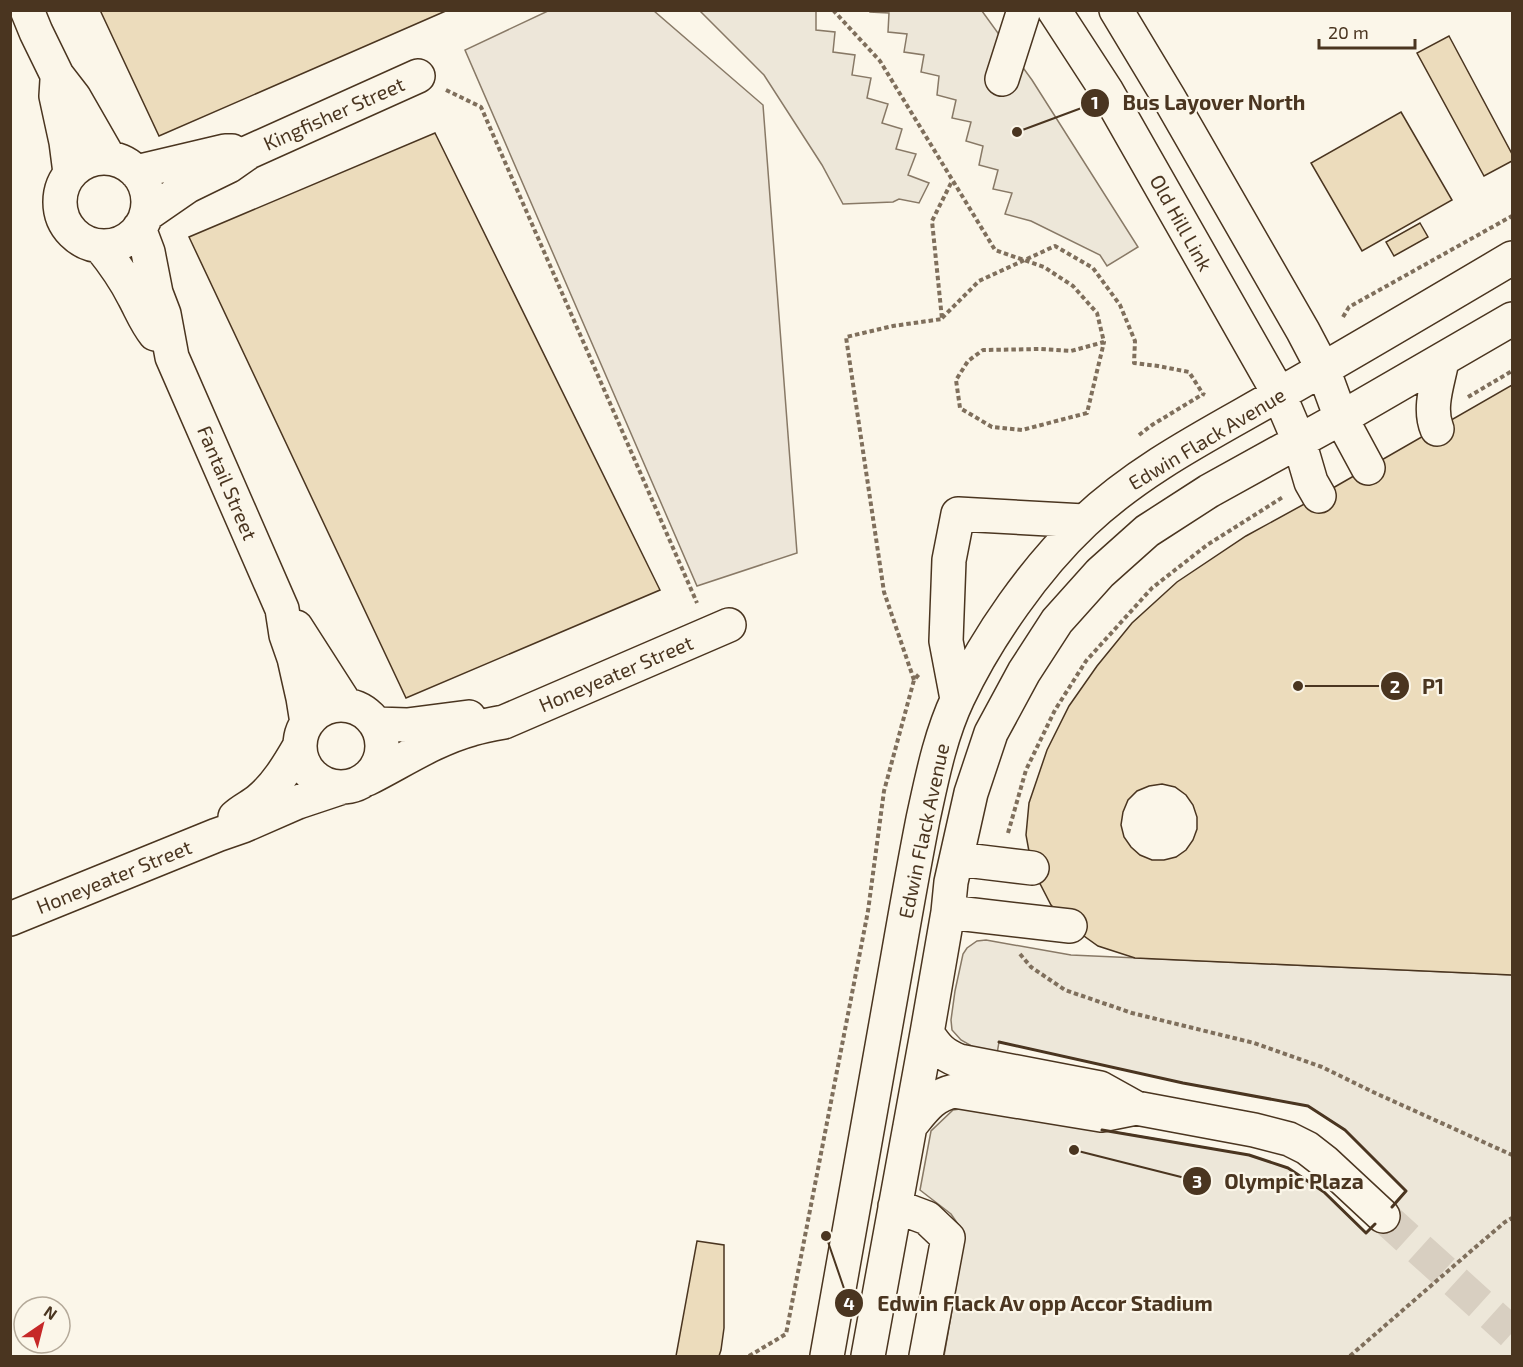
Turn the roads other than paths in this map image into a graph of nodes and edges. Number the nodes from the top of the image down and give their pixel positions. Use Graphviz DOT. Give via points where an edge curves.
graph roads {
  1 [pos="27,10"];
  2 [pos="1024,10"];
  3 [pos="1054,10"];
  4 [pos="1116,10"];
  5 [pos="57,75"];
  6 [pos="418,76"];
  7 [pos="1002,79"];
  8 [pos="249,152"];
  9 [pos="122,165"];
  10 [pos="70,173"];
  11 [pos="143,221"];
  12 [pos="100,246"];
  13 [pos="1512,258"];
  14 [pos="1512,319"];
  15 [pos="172,357"];
  16 [pos="1442,361"];
  17 [pos="1323,369"];
  18 [pos="1279,394"];
  19 [pos="1341,418"];
  20 [pos="1435,418"];
  21 [pos="1299,441"];
  22 [pos="1368,468"];
  23 [pos="1315,489"];
  24 [pos="1084,521"];
  25 [pos="282,609"];
  26 [pos="729,625"];
  27 [pos="957,699"];
  28 [pos="346,705"];
  29 [pos="504,722"];
  30 [pos="376,724"];
  31 [pos="303,735"];
  32 [pos="354,783"];
  33 [pos="217,835"];
  34 [pos="1017,866"];
  35 [pos="912,874"];
  36 [pos="952,885"];
  37 [pos="10,919"];
  38 [pos="1070,926"];
  39 [pos="927,1033"];
  40 [pos="1136,1107"];
  41 [pos="910,1126"];
  42 [pos="895,1206"];
  43 [pos="1383,1216"];
  44 [pos="828,1356"];
  45 [pos="868,1356"];
  46 [pos="926,1356"];
  1 -- 5 [label="street"];
  2 -- 7 [label="street"];
  3 -- 18 [label="street, Old Hill Link" via="1106,90"];
  4 -- 17 [label="street"];
  5 -- 9 [label="street"];
  5 -- 10 [label="street" via="56,96"];
  6 -- 8 [label="street, Kingfisher Street"];
  8 -- 9 [label="street, Kingfisher Street" via="225,151"];
  8 -- 11 [label="street, Kingfisher Street" via="188,186"];
  9 -- 10 [label="street" via="94,158"];
  9 -- 11 [label="street" via="144,184 148,199"];
  10 -- 12 [label="street" via="59,198 65,225 75,236"];
  11 -- 12 [label="street" via="129,238"];
  11 -- 15 [label="street, Fantail Street"];
  12 -- 15 [label="street, Fantail Street" via="121,273 147,324"];
  13 -- 17 [label="street, Edwin Flack Avenue"];
  14 -- 16 [label="street, Edwin Flack Avenue"];
  15 -- 25 [label="street, Fantail Street"];
  16 -- 19 [label="street, Edwin Flack Avenue"];
  16 -- 20 [label="street"];
  17 -- 18 [label="street, Edwin Flack Avenue"];
  17 -- 19 [label="street"];
  18 -- 21 [label="street, Old Hill Link"];
  18 -- 24 [label="street, Edwin Flack Avenue" via="1166,459"];
  19 -- 21 [label="street, Edwin Flack Avenue"];
  19 -- 22 [label="street"];
  21 -- 23 [label="street, Old Hill Link"];
  21 -- 36 [label="street, Edwin Flack Avenue" via="1147,531 1100,573 1057,621 991,733 971,793"];
  24 -- 27 [label="street, Edwin Flack Avenue" via="1029,583"];
  24 -- 27 [label="street" via="958,514 949,560 946,640"];
  25 -- 28 [label="street, Fantail Street"];
  25 -- 31 [label="street, Fantail Street" via="303,698"];
  26 -- 29 [label="street, Honeyeater Street"];
  27 -- 35 [label="street, Edwin Flack Avenue" via="933,770"];
  28 -- 30 [label="street" via="363,711"];
  28 -- 31 [label="street" via="324,708 314,714"];
  29 -- 30 [label="street" via="470,717 407,725"];
  29 -- 32 [label="street, Honeyeater Street" via="454,735"];
  30 -- 32 [label="street" via="383,747 381,759 375,770"];
  31 -- 32 [label="street" via="301,759 316,780 328,786"];
  31 -- 33 [label="street, Honeyeater Street" via="269,791"];
  32 -- 33 [label="street, Honeyeater Street"];
  33 -- 37 [label="street, Honeyeater Street"];
  34 -- 36 [label="street"];
  35 -- 36 [label="street"];
  35 -- 44 [label="street, Edwin Flack Avenue"];
  36 -- 38 [label="street" via="990,917"];
  36 -- 39 [label="street, Edwin Flack Avenue"];
  39 -- 40 [label="street" via="936,1047 959,1061 1100,1088"];
  39 -- 41 [label="street, Edwin Flack Avenue"];
  40 -- 41 [label="street" via="1101,1115 954,1091 941,1094"];
  40 -- 43 [label="street" via="1289,1139 1325,1161"];
  41 -- 42 [label="street, Edwin Flack Avenue"];
  42 -- 45 [label="street, Edwin Flack Avenue"];
  42 -- 46 [label="street" via="927,1218 948,1238"];
}
